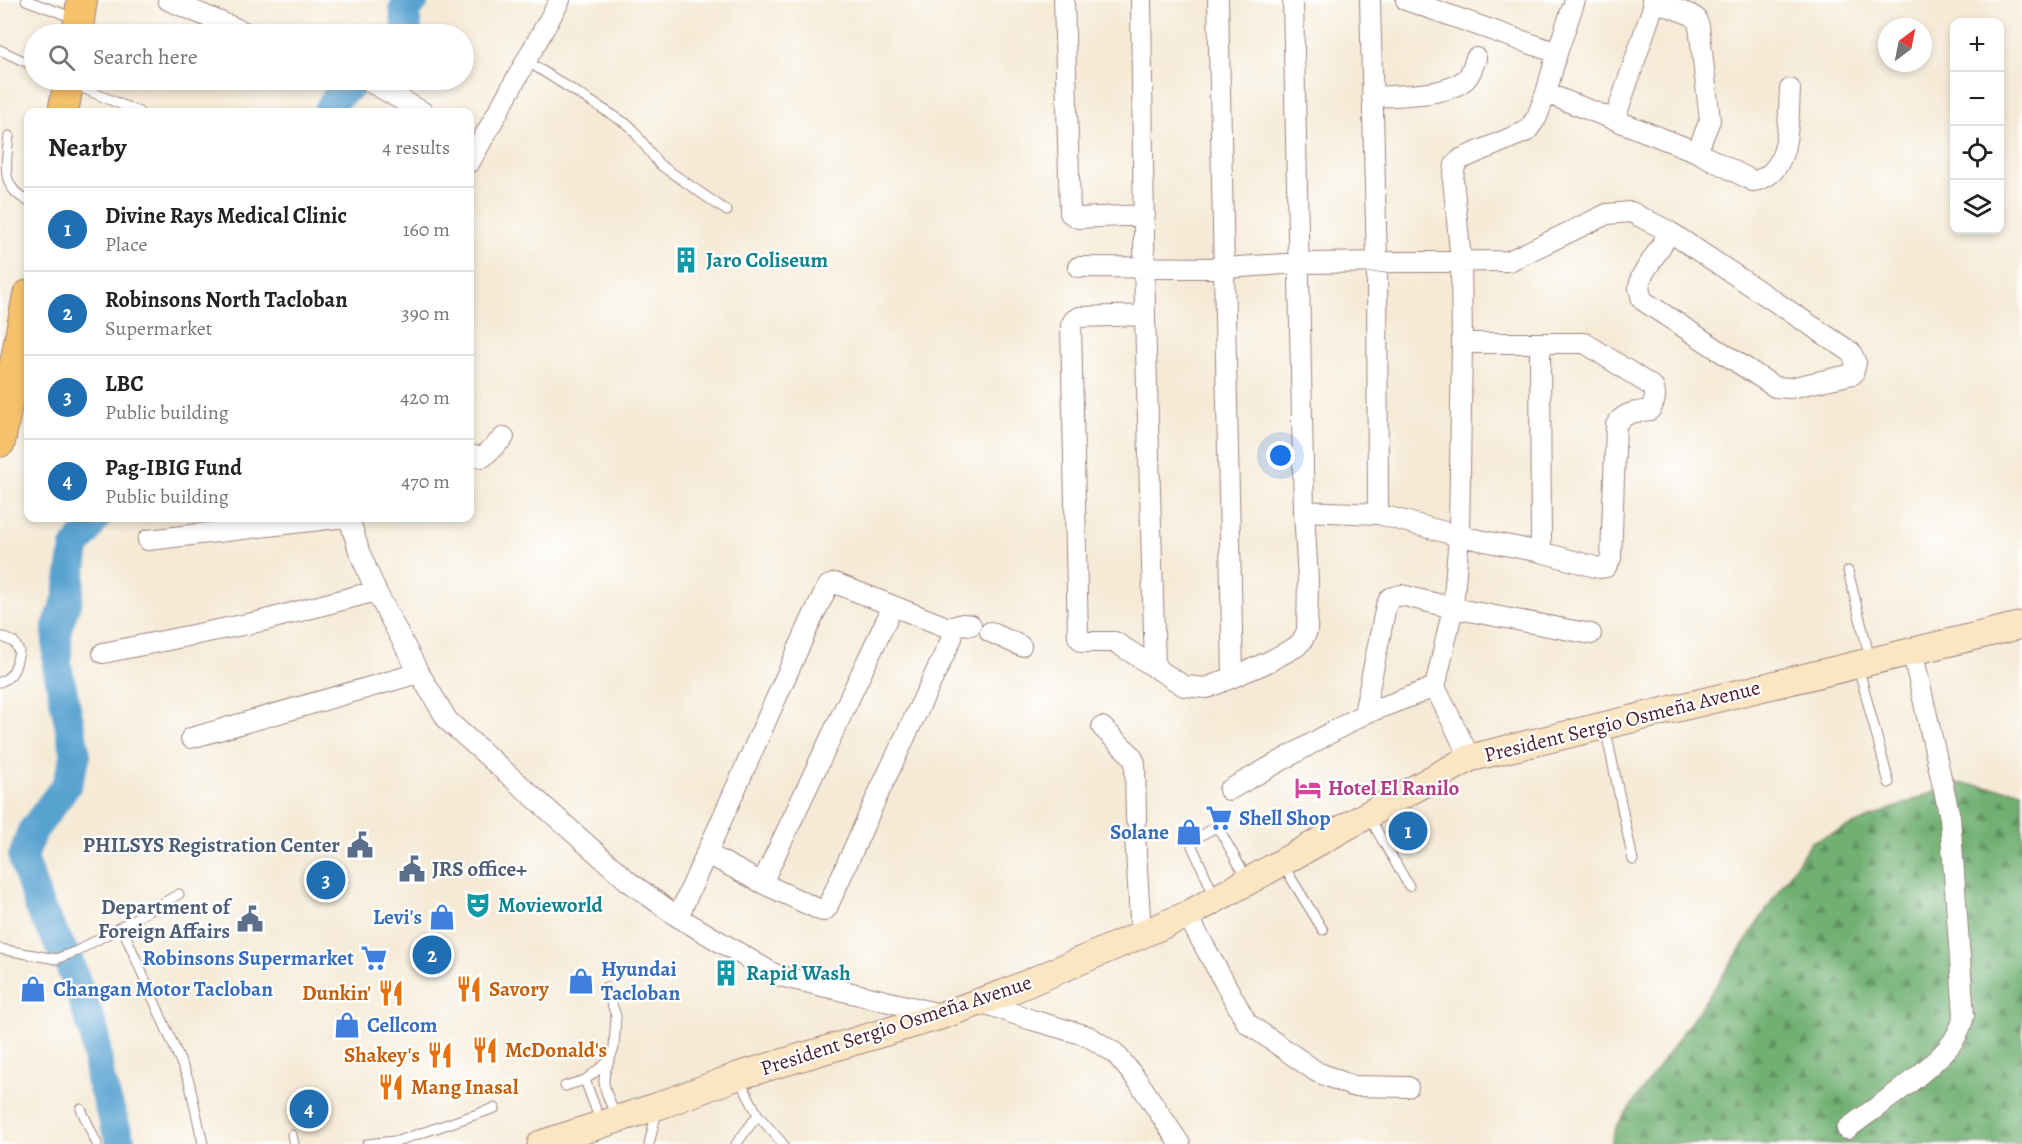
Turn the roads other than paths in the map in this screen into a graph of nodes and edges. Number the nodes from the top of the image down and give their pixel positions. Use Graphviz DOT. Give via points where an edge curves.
graph roads {
  1 [pos="26,0"];
  2 [pos="168,0"];
  3 [pos="560,0"];
  4 [pos="1064,0"];
  5 [pos="1141,0"];
  6 [pos="1218,0"];
  7 [pos="1293,0"];
  8 [pos="1370,0"];
  9 [pos="1406,0"];
  10 [pos="1575,0"];
  11 [pos="1654,0"];
  12 [pos="79,18"];
  13 [pos="225,24"];
  14 [pos="0,50"];
  15 [pos="1557,53"];
  16 [pos="1476,58"];
  17 [pos="525,60"];
  18 [pos="24,61"];
  19 [pos="1790,89"];
  20 [pos="66,90"];
  21 [pos="90,90"];
  22 [pos="384,90"];
  23 [pos="1546,93"];
  24 [pos="1372,97"];
  25 [pos="64,108"];
  26 [pos="130,108"];
  27 [pos="416,108"];
  28 [pos="1616,119"];
  29 [pos="9,136"];
  30 [pos="474,146"];
  31 [pos="1697,152"];
  32 [pos="24,199"];
  33 [pos="727,211"];
  34 [pos="1144,216"];
  35 [pos="1670,232"];
  36 [pos="1461,261"];
  37 [pos="1377,262"];
  38 [pos="1300,263"];
  39 [pos="1146,266"];
  40 [pos="1078,267"];
  41 [pos="1224,268"];
  42 [pos="1145,315"];
  43 [pos="24,324"];
  44 [pos="1462,343"];
  45 [pos="1540,344"];
  46 [pos="504,437"];
  47 [pos="0,442"];
  48 [pos="474,455"];
  49 [pos="1304,511"];
  50 [pos="1378,514"];
  51 [pos="303,522"];
  52 [pos="351,522"];
  53 [pos="1459,536"];
  54 [pos="148,540"];
  55 [pos="1540,552"];
  56 [pos="1848,571"];
  57 [pos="376,591"];
  58 [pos="893,606"];
  59 [pos="1453,608"];
  60 [pos="971,625"];
  61 [pos="2022,625"];
  62 [pos="949,628"];
  63 [pos="990,632"];
  64 [pos="1592,634"];
  65 [pos="0,636"];
  66 [pos="1021,646"];
  67 [pos="1912,650"];
  68 [pos="103,653"];
  69 [pos="1864,662"];
  70 [pos="1155,668"];
  71 [pos="419,673"];
  72 [pos="1233,676"];
  73 [pos="0,681"];
  74 [pos="1436,687"];
  75 [pos="1364,714"];
  76 [pos="1605,726"];
  77 [pos="1102,727"];
  78 [pos="191,738"];
  79 [pos="1470,758"];
  80 [pos="1889,783"];
  81 [pos="1229,790"];
  82 [pos="1367,815"];
  83 [pos="706,853"];
  84 [pos="1633,860"];
  85 [pos="1282,863"];
  86 [pos="1248,881"];
  87 [pos="762,883"];
  88 [pos="1409,886"];
  89 [pos="179,894"];
  90 [pos="1216,900"];
  91 [pos="1187,915"];
  92 [pos="678,917"];
  93 [pos="123,927"];
  94 [pos="1323,930"];
  95 [pos="1141,935"];
  96 [pos="0,949"];
  97 [pos="606,987"];
  98 [pos="981,1002"];
  99 [pos="943,1015"];
  100 [pos="609,1061"];
  101 [pos="738,1076"];
  102 [pos="585,1080"];
  103 [pos="565,1086"];
  104 [pos="1408,1087"];
  105 [pos="658,1106"];
  106 [pos="495,1108"];
  107 [pos="81,1109"];
  108 [pos="758,1115"];
  109 [pos="610,1122"];
  110 [pos="1847,1129"];
  111 [pos="392,1142"];
  112 [pos="97,1144"];
  113 [pos="203,1144"];
  114 [pos="367,1144"];
  115 [pos="541,1144"];
  116 [pos="649,1144"];
  117 [pos="736,1144"];
  118 [pos="783,1144"];
  119 [pos="1180,1144"];
  1 -- 12 [label="lane"];
  2 -- 13 [label="street"];
  3 -- 17 [label="street"];
  4 -- 34 [label="street" via="1070,213 1078,218"];
  5 -- 34 [label="street"];
  6 -- 41 [label="street"];
  7 -- 38 [label="street"];
  8 -- 24 [label="street"];
  9 -- 15 [label="street"];
  10 -- 15 [label="street"];
  11 -- 28 [label="street"];
  11 -- 31 [label="street" via="1696,18 1699,26 1710,120"];
  14 -- 18 [label="lane"];
  15 -- 23 [label="street"];
  16 -- 24 [label="street" via="1466,80 1450,88"];
  17 -- 30 [label="street"];
  17 -- 33 [label="lane" via="630,126 659,164"];
  19 -- 31 [label="street" via="1785,149 1777,166 1762,180 1753,181"];
  20 -- 25 [label="main road"];
  21 -- 26 [label="lane"];
  22 -- 27 [label="street"];
  23 -- 28 [label="street"];
  23 -- 36 [label="street" via="1527,131 1455,165"];
  24 -- 37 [label="street"];
  28 -- 31 [label="street"];
  29 -- 32 [label="lane" via="5,178 9,188"];
  34 -- 39 [label="street"];
  35 -- 35 [label="street" via="1641,277 1642,300 1775,387 1790,388 1853,374 1856,363 1851,352"];
  35 -- 36 [label="street" via="1630,212 1607,214 1509,261"];
  36 -- 37 [label="street"];
  36 -- 44 [label="street"];
  37 -- 38 [label="street"];
  37 -- 50 [label="street"];
  38 -- 41 [label="street"];
  38 -- 49 [label="street"];
  39 -- 40 [label="street"];
  39 -- 41 [label="street"];
  39 -- 42 [label="street"];
  41 -- 72 [label="street"];
  42 -- 70 [label="street"];
  42 -- 70 [label="street" via="1079,317 1071,325 1078,637 1083,642 1115,642"];
  43 -- 47 [label="main road"];
  44 -- 45 [label="street"];
  44 -- 53 [label="street"];
  45 -- 55 [label="street"];
  45 -- 55 [label="street" via="1585,343 1653,387 1656,393 1650,410 1627,414 1616,425 1611,558 1606,567"];
  46 -- 48 [label="street" via="483,457"];
  49 -- 50 [label="street"];
  49 -- 72 [label="street" via="1307,631 1296,647"];
  50 -- 53 [label="street"];
  51 -- 54 [label="street"];
  52 -- 57 [label="street"];
  53 -- 55 [label="street"];
  53 -- 59 [label="street"];
  56 -- 69 [label="lane"];
  57 -- 68 [label="street" via="262,621"];
  57 -- 71 [label="street"];
  58 -- 62 [label="street"];
  58 -- 83 [label="street" via="835,583 828,586"];
  58 -- 87 [label="street"];
  59 -- 64 [label="street"];
  59 -- 74 [label="street"];
  59 -- 75 [label="street" via="1401,595 1390,598"];
  60 -- 62 [label="street"];
  61 -- 67 [label="main road, President Sergio Osmeña Avenue"];
  62 -- 87 [label="street" via="952,638 827,908 820,910"];
  63 -- 66 [label="street"];
  65 -- 73 [label="lane" via="14,642 19,651 15,671"];
  67 -- 69 [label="main road, President Sergio Osmeña Avenue"];
  67 -- 110 [label="street" via="1950,817 1964,1016 1948,1048"];
  69 -- 76 [label="main road, President Sergio Osmeña Avenue"];
  69 -- 80 [label="lane"];
  70 -- 72 [label="street" via="1184,686 1207,688"];
  71 -- 78 [label="street"];
  71 -- 92 [label="street" via="448,721 628,881"];
  74 -- 75 [label="street"];
  74 -- 79 [label="street"];
  75 -- 81 [label="street"];
  76 -- 79 [label="main road, President Sergio Osmeña Avenue"];
  76 -- 84 [label="lane"];
  77 -- 95 [label="street" via="1135,763"];
  79 -- 82 [label="main road, President Sergio Osmeña Avenue"];
  82 -- 85 [label="main road, President Sergio Osmeña Avenue"];
  82 -- 88 [label="lane"];
  83 -- 87 [label="street"];
  83 -- 92 [label="street"];
  85 -- 86 [label="main road, President Sergio Osmeña Avenue"];
  85 -- 94 [label="lane"];
  86 -- 90 [label="main road, President Sergio Osmeña Avenue"];
  86 -- 90 [label="lane" via="1220,831 1214,828 1195,838 1192,846"];
  89 -- 93 [label="lane"];
  90 -- 91 [label="main road, President Sergio Osmeña Avenue"];
  91 -- 95 [label="main road, President Sergio Osmeña Avenue"];
  91 -- 104 [label="street" via="1247,1023 1317,1072 1352,1086"];
  92 -- 99 [label="street" via="776,975"];
  93 -- 96 [label="lane" via="56,959"];
  93 -- 113 [label="lane" via="189,1081"];
  95 -- 98 [label="main road, President Sergio Osmeña Avenue"];
  97 -- 100 [label="lane" via="616,1016"];
  98 -- 99 [label="main road, President Sergio Osmeña Avenue"];
  98 -- 119 [label="street" via="1089,1036 1115,1053"];
  99 -- 101 [label="main road, President Sergio Osmeña Avenue"];
  100 -- 102 [label="lane"];
  100 -- 109 [label="lane" via="602,1075"];
  101 -- 105 [label="main road, President Sergio Osmeña Avenue"];
  101 -- 108 [label="lane"];
  102 -- 103 [label="lane"];
  102 -- 109 [label="lane"];
  105 -- 109 [label="main road, President Sergio Osmeña Avenue"];
  105 -- 116 [label="lane"];
  106 -- 111 [label="lane"];
  107 -- 112 [label="lane"];
  108 -- 117 [label="lane"];
  108 -- 118 [label="lane"];
  109 -- 115 [label="main road, President Sergio Osmeña Avenue"];
  111 -- 114 [label="lane"];
}
